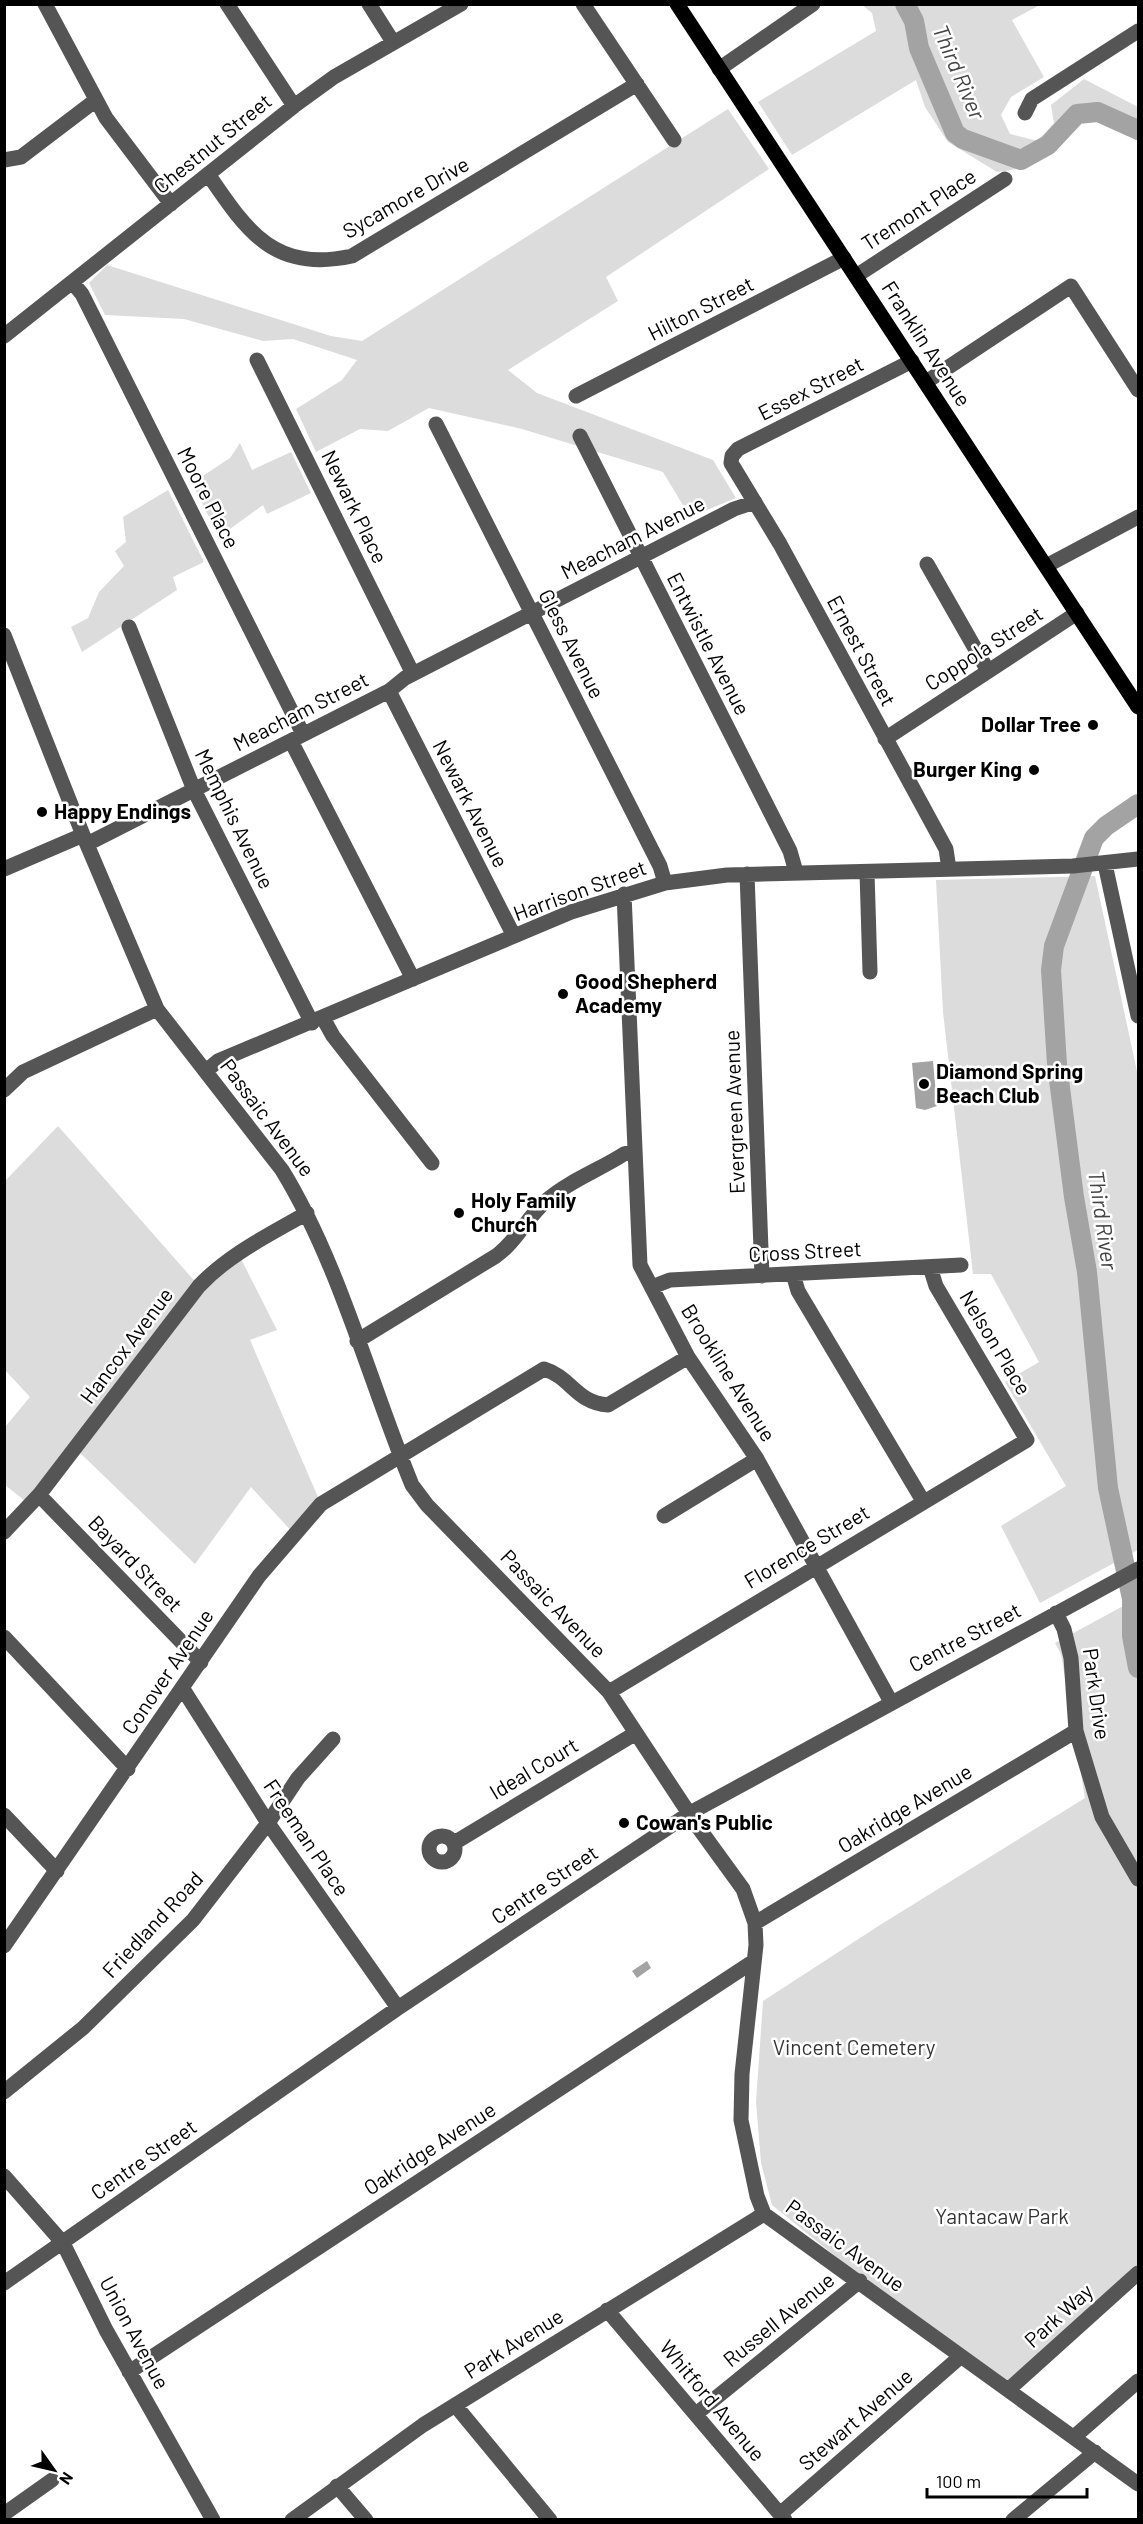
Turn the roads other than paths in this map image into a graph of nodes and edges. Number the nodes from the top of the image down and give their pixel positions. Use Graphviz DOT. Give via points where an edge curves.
graph roads {
  1 [pos="45,4"];
  2 [pos="227,4"];
  3 [pos="369,4"];
  4 [pos="461,4"];
  5 [pos="583,4"];
  6 [pos="677,4"];
  7 [pos="813,4"];
  8 [pos="1138,31"];
  9 [pos="393,42"];
  10 [pos="719,69"];
  11 [pos="637,84"];
  12 [pos="96,100"];
  13 [pos="294,106"];
  14 [pos="1025,113"];
  15 [pos="674,140"];
  16 [pos="4,160"];
  17 [pos="208,174"];
  18 [pos="1005,179"];
  19 [pos="171,204"];
  20 [pos="844,258"];
  21 [pos="856,276"];
  22 [pos="72,282"];
  23 [pos="4,336"];
  24 [pos="257,360"];
  25 [pos="912,361"];
  26 [pos="926,382"];
  27 [pos="1137,386"];
  28 [pos="576,396"];
  29 [pos="436,424"];
  30 [pos="580,436"];
  31 [pos="732,456"];
  32 [pos="755,502"];
  33 [pos="1138,517"];
  34 [pos="641,559"];
  35 [pos="927,564"];
  36 [pos="1047,566"];
  37 [pos="532,613"];
  38 [pos="1077,613"];
  39 [pos="129,627"];
  40 [pos="4,635"];
  41 [pos="988,671"];
  42 [pos="413,674"];
  43 [pos="389,691"];
  44 [pos="1138,707"];
  45 [pos="297,737"];
  46 [pos="885,739"];
  47 [pos="194,790"];
  48 [pos="85,840"];
  49 [pos="1138,859"];
  50 [pos="1102,864"];
  51 [pos="4,869"];
  52 [pos="949,869"];
  53 [pos="795,872"];
  54 [pos="867,872"];
  55 [pos="747,874"];
  56 [pos="665,883"];
  57 [pos="624,894"];
  58 [pos="514,936"];
  59 [pos="870,972"];
  60 [pos="413,979"];
  61 [pos="158,1009"];
  62 [pos="1138,1016"];
  63 [pos="317,1021"];
  64 [pos="206,1071"];
  65 [pos="4,1090"];
  66 [pos="635,1151"];
  67 [pos="432,1163"];
  68 [pos="307,1213"];
  69 [pos="961,1265"];
  70 [pos="930,1267"];
  71 [pos="793,1274"];
  72 [pos="762,1276"];
  73 [pos="652,1287"];
  74 [pos="357,1341"];
  75 [pos="688,1357"];
  76 [pos="1027,1440"];
  77 [pos="401,1457"];
  78 [pos="757,1459"];
  79 [pos="39,1495"];
  80 [pos="923,1501"];
  81 [pos="664,1516"];
  82 [pos="4,1532"];
  83 [pos="817,1566"];
  84 [pos="1138,1569"];
  85 [pos="1056,1613"];
  86 [pos="4,1637"];
  87 [pos="201,1662"];
  88 [pos="183,1689"];
  89 [pos="609,1692"];
  90 [pos="891,1702"];
  91 [pos="1076,1731"];
  92 [pos="636,1733"];
  93 [pos="333,1739"];
  94 [pos="128,1769"];
  95 [pos="690,1813"];
  96 [pos="4,1815"];
  97 [pos="268,1823"];
  98 [pos="454,1843"];
  99 [pos="57,1870"];
  100 [pos="1138,1879"];
  101 [pos="754,1923"];
  102 [pos="4,1946"];
  103 [pos="754,1961"];
  104 [pos="398,2008"];
  105 [pos="4,2092"];
  106 [pos="4,2176"];
  107 [pos="764,2214"];
  108 [pos="63,2243"];
  109 [pos="1138,2273"];
  110 [pos="860,2281"];
  111 [pos="4,2283"];
  112 [pos="607,2310"];
  113 [pos="960,2357"];
  114 [pos="129,2372"];
  115 [pos="1138,2381"];
  116 [pos="1008,2390"];
  117 [pos="455,2405"];
  118 [pos="696,2414"];
  119 [pos="1074,2437"];
  120 [pos="1095,2452"];
  121 [pos="52,2480"];
  122 [pos="1138,2484"];
  123 [pos="337,2486"];
  124 [pos="4,2514"];
  125 [pos="783,2517"];
  126 [pos="213,2520"];
  127 [pos="292,2520"];
  128 [pos="366,2520"];
  129 [pos="550,2520"];
  130 [pos="1013,2520"];
  1 -- 12 [label="street"];
  2 -- 13 [label="street"];
  3 -- 9 [label="street"];
  4 -- 9 [label="street, Chestnut Street"];
  5 -- 11 [label="street"];
  6 -- 10 [label="main road, Franklin Avenue"];
  7 -- 10 [label="street"];
  8 -- 14 [label="street" via="1032,99"];
  9 -- 13 [label="street, Chestnut Street"];
  10 -- 20 [label="main road, Franklin Avenue"];
  11 -- 15 [label="street"];
  11 -- 17 [label="street, Sycamore Drive" via="352,256 319,260 297,257 266,244 241,223"];
  12 -- 16 [label="street" via="21,157"];
  12 -- 19 [label="street"];
  13 -- 17 [label="street, Chestnut Street"];
  17 -- 19 [label="street, Chestnut Street"];
  18 -- 21 [label="street, Tremont Place"];
  19 -- 22 [label="street, Chestnut Street"];
  20 -- 21 [label="main road, Franklin Avenue"];
  20 -- 28 [label="street, Hilton Street"];
  21 -- 25 [label="main road, Franklin Avenue"];
  22 -- 23 [label="street, Chestnut Street"];
  22 -- 45 [label="street, Moore Place" via="88,305"];
  24 -- 42 [label="street, Newark Place"];
  25 -- 26 [label="main road, Franklin Avenue"];
  25 -- 31 [label="street, Essex Street" via="738,449"];
  26 -- 27 [label="street" via="1071,286"];
  26 -- 36 [label="main road, Franklin Avenue"];
  29 -- 37 [label="street, Gless Avenue"];
  30 -- 34 [label="street, Entwistle Avenue"];
  31 -- 32 [label="street, Ernest Street" via="731,463"];
  32 -- 34 [label="street, Meacham Avenue"];
  32 -- 46 [label="street, Ernest Street"];
  33 -- 36 [label="street"];
  34 -- 37 [label="street, Meacham Avenue"];
  34 -- 53 [label="street, Entwistle Avenue" via="790,851"];
  35 -- 41 [label="street"];
  36 -- 38 [label="main road, Franklin Avenue"];
  37 -- 42 [label="street, Meacham Street"];
  37 -- 56 [label="street, Gless Avenue" via="660,866"];
  38 -- 41 [label="street, Coppola Street"];
  38 -- 44 [label="main road, Franklin Avenue"];
  39 -- 47 [label="street, Memphis Avenue"];
  40 -- 48 [label="street, Passaic Avenue"];
  41 -- 46 [label="street, Coppola Street"];
  42 -- 43 [label="street, Meacham Street"];
  43 -- 45 [label="street, Meacham Street"];
  43 -- 58 [label="street, Newark Avenue"];
  45 -- 47 [label="street, Meacham Street"];
  45 -- 60 [label="street, Moore Place"];
  46 -- 52 [label="street, Ernest Street" via="946,849"];
  47 -- 48 [label="street, Meacham Street"];
  47 -- 63 [label="street, Memphis Avenue"];
  48 -- 51 [label="street, Meacham Street"];
  48 -- 61 [label="street, Passaic Avenue"];
  49 -- 50 [label="street, Harrison Street"];
  50 -- 52 [label="street, Harrison Street"];
  50 -- 62 [label="street"];
  52 -- 54 [label="street, Harrison Street"];
  53 -- 54 [label="street, Harrison Street"];
  53 -- 55 [label="street, Harrison Street"];
  54 -- 59 [label="street"];
  55 -- 56 [label="street, Harrison Street"];
  55 -- 72 [label="street, Evergreen Avenue"];
  56 -- 57 [label="street, Harrison Street"];
  57 -- 58 [label="street, Harrison Street"];
  57 -- 66 [label="street, Brookline Avenue"];
  58 -- 60 [label="street, Harrison Street"];
  60 -- 63 [label="street, Harrison Street"];
  61 -- 64 [label="street, Passaic Avenue"];
  61 -- 65 [label="street" via="23,1072"];
  63 -- 64 [label="street, Harrison Street" via="218,1061"];
  63 -- 67 [label="street, Memphis Avenue"];
  64 -- 68 [label="street, Passaic Avenue" via="282,1170"];
  66 -- 73 [label="street, Brookline Avenue" via="638,1258"];
  66 -- 74 [label="street" via="554,1194 496,1256"];
  68 -- 74 [label="street, Passaic Avenue"];
  68 -- 79 [label="street, Hancox Avenue" via="238,1252 207,1278"];
  69 -- 70 [label="street, Cross Street"];
  70 -- 71 [label="street, Cross Street"];
  70 -- 76 [label="street, Nelson Place" via="936,1286"];
  71 -- 72 [label="street, Cross Street"];
  71 -- 80 [label="street" via="798,1291"];
  72 -- 73 [label="street, Cross Street" via="670,1280"];
  73 -- 75 [label="street, Brookline Avenue"];
  74 -- 77 [label="street, Passaic Avenue"];
  75 -- 77 [label="street, Conover Avenue" via="608,1405 593,1404 554,1372 544,1370"];
  75 -- 78 [label="street, Brookline Avenue"];
  76 -- 80 [label="street, Florence Street"];
  77 -- 87 [label="street, Conover Avenue" via="321,1504 259,1575"];
  77 -- 89 [label="street, Passaic Avenue" via="412,1485 427,1505"];
  78 -- 81 [label="street"];
  78 -- 83 [label="street, Brookline Avenue"];
  79 -- 82 [label="street, Hancox Avenue"];
  79 -- 87 [label="street, Bayard Street"];
  80 -- 83 [label="street, Florence Street"];
  83 -- 89 [label="street, Florence Street"];
  83 -- 90 [label="street, Brookline Avenue"];
  84 -- 85 [label="street, Centre Street"];
  85 -- 90 [label="street, Centre Street"];
  85 -- 91 [label="street, Park Drive" via="1071,1658"];
  86 -- 94 [label="street"];
  87 -- 88 [label="street, Conover Avenue"];
  88 -- 94 [label="street, Conover Avenue"];
  88 -- 97 [label="street, Freeman Place"];
  89 -- 92 [label="street, Passaic Avenue"];
  90 -- 95 [label="street, Centre Street"];
  91 -- 100 [label="street, Park Drive" via="1102,1817"];
  91 -- 101 [label="street, Oakridge Avenue"];
  92 -- 95 [label="street, Passaic Avenue"];
  92 -- 98 [label="street, Ideal Court"];
  93 -- 97 [label="street, Friedland Road" via="298,1778"];
  94 -- 99 [label="street, Conover Avenue"];
  95 -- 101 [label="street, Passaic Avenue" via="743,1888"];
  95 -- 104 [label="street, Centre Street"];
  96 -- 99 [label="street"];
  97 -- 104 [label="street, Freeman Place"];
  97 -- 105 [label="street, Friedland Road" via="193,1920 83,2028"];
  99 -- 102 [label="street, Conover Avenue"];
  101 -- 103 [label="street, Passaic Avenue"];
  103 -- 107 [label="street, Passaic Avenue" via="741,2120"];
  103 -- 114 [label="street, Oakridge Avenue"];
  104 -- 108 [label="street, Centre Street"];
  106 -- 108 [label="street, Union Avenue"];
  107 -- 110 [label="street, Passaic Avenue"];
  107 -- 112 [label="street, Park Avenue"];
  108 -- 111 [label="street, Centre Street"];
  108 -- 114 [label="street, Union Avenue"];
  109 -- 116 [label="street, Park Way"];
  110 -- 113 [label="street, Passaic Avenue"];
  110 -- 118 [label="street, Russell Avenue"];
  112 -- 117 [label="street, Park Avenue"];
  112 -- 118 [label="street, Whitford Avenue"];
  113 -- 116 [label="street, Passaic Avenue"];
  113 -- 125 [label="street, Stewart Avenue"];
  114 -- 126 [label="street, Union Avenue"];
  115 -- 119 [label="street"];
  116 -- 119 [label="street, Passaic Avenue"];
  117 -- 123 [label="street, Park Avenue"];
  117 -- 129 [label="street"];
  118 -- 125 [label="street, Whitford Avenue"];
  119 -- 120 [label="street, Passaic Avenue"];
  120 -- 122 [label="street, Passaic Avenue"];
  120 -- 130 [label="street"];
  121 -- 124 [label="street"];
  123 -- 127 [label="street, Park Avenue"];
  123 -- 128 [label="street"];
}
